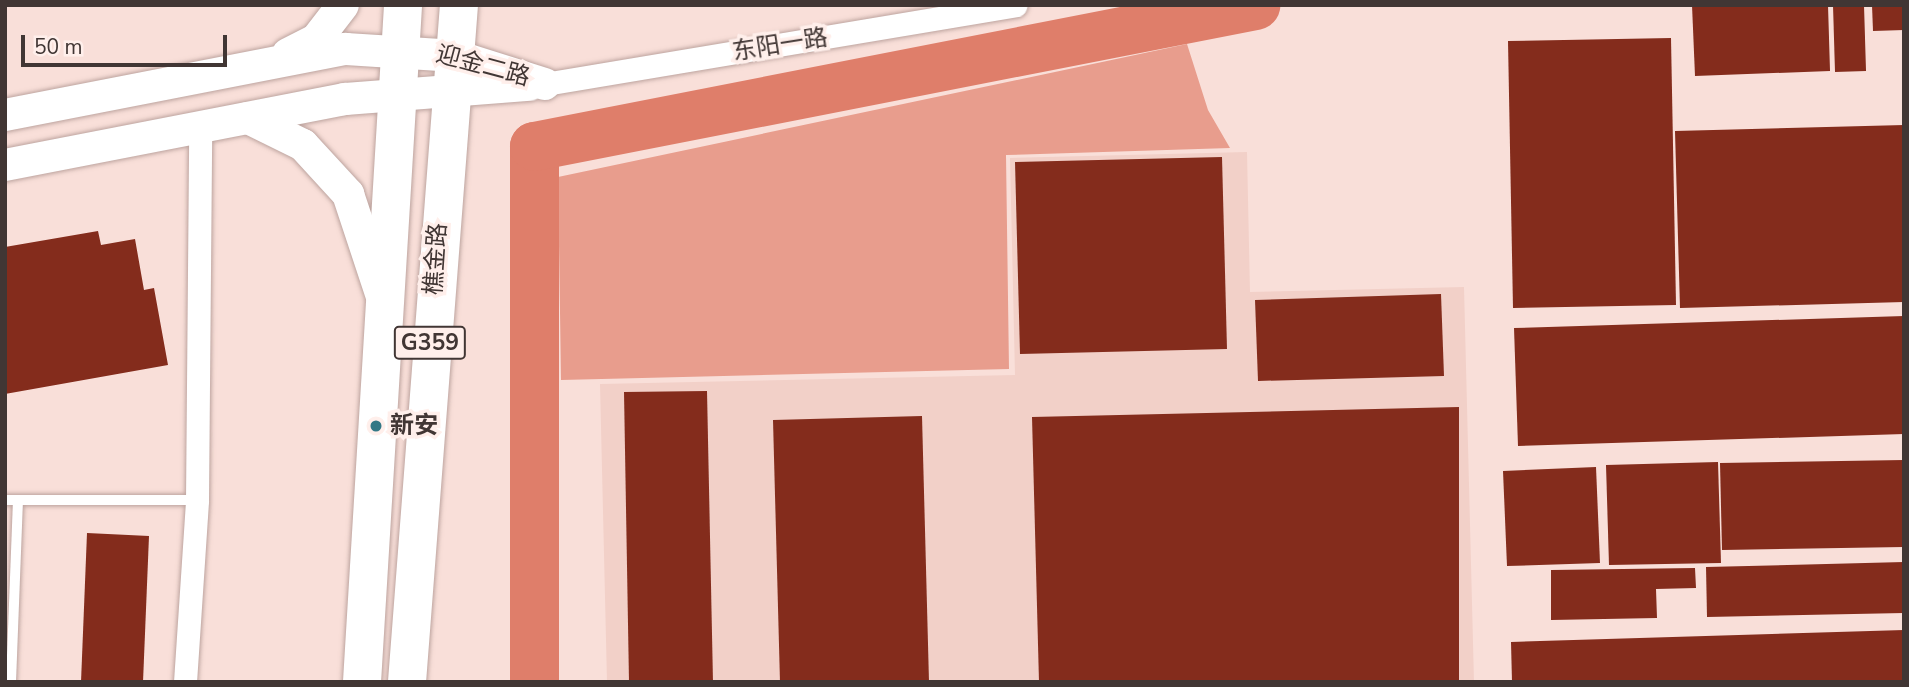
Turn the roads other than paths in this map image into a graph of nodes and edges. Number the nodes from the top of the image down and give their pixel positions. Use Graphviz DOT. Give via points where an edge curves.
graph roads {
  1 [pos="343,5"];
  2 [pos="403,5"];
  3 [pos="459,5"];
  4 [pos="1015,5"];
  5 [pos="401,48"];
  6 [pos="262,66"];
  7 [pos="454,73"];
  8 [pos="545,84"];
  9 [pos="398,95"];
  10 [pos="5,115"];
  11 [pos="247,118"];
  12 [pos="200,126"];
  13 [pos="5,165"];
  14 [pos="383,299"];
  15 [pos="5,500"];
  16 [pos="19,500"];
  17 [pos="197,500"];
  18 [pos="11,682"];
  19 [pos="185,682"];
  20 [pos="362,682"];
  21 [pos="407,682"];
  1 -- 6 [label="street" via="316,40"];
  2 -- 5 [label="highway, 樵金路 / G359"];
  3 -- 7 [label="highway, 樵金路 / G359"];
  4 -- 8 [label="street, 东阳一路"];
  5 -- 6 [label="street, 迎金二路" via="346,49"];
  5 -- 7 [label="street, 迎金二路"];
  5 -- 9 [label="highway, 樵金路 / G359"];
  6 -- 10 [label="street, 迎金二路"];
  7 -- 8 [label="street, 迎金二路"];
  7 -- 9 [label="street, 迎金二路"];
  7 -- 21 [label="highway, 樵金路 / G359"];
  9 -- 11 [label="street, 迎金二路"];
  9 -- 14 [label="highway, 樵金路 / G359"];
  11 -- 12 [label="street, 迎金二路"];
  11 -- 14 [label="street" via="303,145 348,194"];
  12 -- 13 [label="street, 迎金二路"];
  12 -- 17 [label="street"];
  14 -- 20 [label="highway, 樵金路 / G359"];
  15 -- 16 [label="lane"];
  16 -- 17 [label="lane"];
  16 -- 18 [label="lane"];
  17 -- 19 [label="street"];
}
